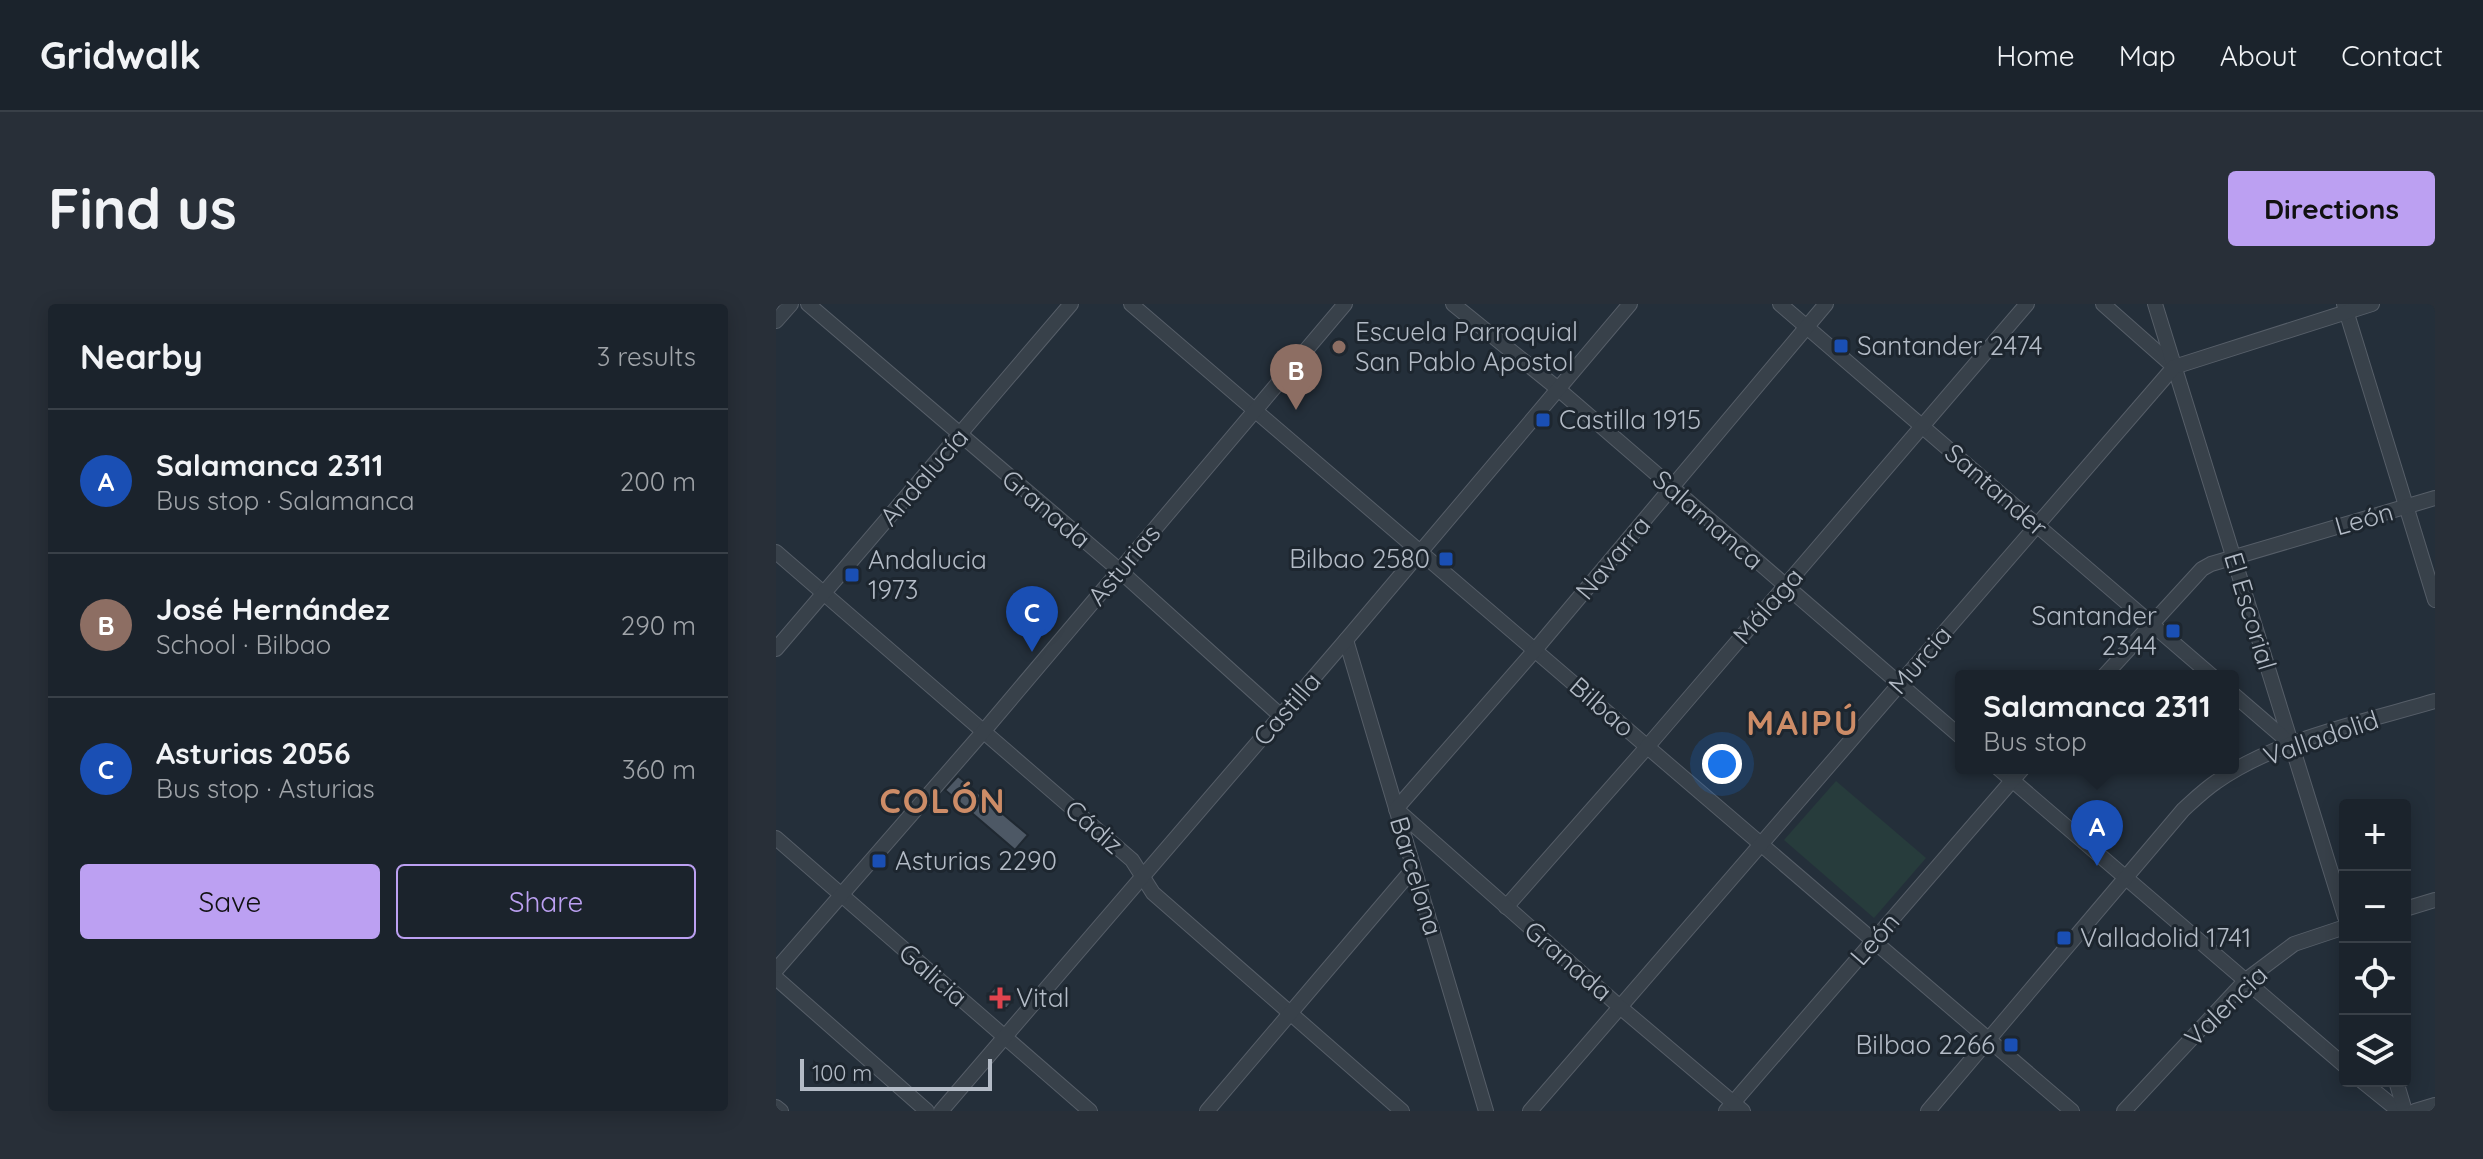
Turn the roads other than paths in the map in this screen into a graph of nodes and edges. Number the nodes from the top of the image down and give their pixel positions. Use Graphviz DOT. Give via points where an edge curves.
graph roads {
  1 [pos="791,304"];
  2 [pos="808,304"];
  3 [pos="1071,304"];
  4 [pos="1131,304"];
  5 [pos="1345,304"];
  6 [pos="1453,304"];
  7 [pos="1630,304"];
  8 [pos="1780,304"];
  9 [pos="1826,304"];
  10 [pos="2027,304"];
  11 [pos="2103,304"];
  12 [pos="2155,304"];
  13 [pos="2372,304"];
  14 [pos="2345,308"];
  15 [pos="776,321"];
  16 [pos="1807,326"];
  17 [pos="2174,367"];
  18 [pos="1557,388"];
  19 [pos="1254,410"];
  20 [pos="1923,425"];
  21 [pos="959,435"];
  22 [pos="1672,488"];
  23 [pos="2435,498"];
  24 [pos="2406,507"];
  25 [pos="2036,526"];
  26 [pos="776,552"];
  27 [pos="1420,552"];
  28 [pos="2233,558"];
  29 [pos="1119,570"];
  30 [pos="1785,586"];
  31 [pos="824,594"];
  32 [pos="2435,600"];
  33 [pos="2151,623"];
  34 [pos="1346,640"];
  35 [pos="776,649"];
  36 [pos="1535,650"];
  37 [pos="2109,670"];
  38 [pos="2205,670"];
  39 [pos="1899,684"];
  40 [pos="2239,699"];
  41 [pos="2435,701"];
  42 [pos="1281,716"];
  43 [pos="983,732"];
  44 [pos="1955,732"];
  45 [pos="2292,744"];
  46 [pos="1647,747"];
  47 [pos="2239,767"];
  48 [pos="2005,774"];
  49 [pos="2018,774"];
  50 [pos="2228,774"];
  51 [pos="2012,780"];
  52 [pos="1396,809"];
  53 [pos="776,838"];
  54 [pos="1761,844"];
  55 [pos="1413,869"];
  56 [pos="1143,877"];
  57 [pos="2126,877"];
  58 [pos="841,895"];
  59 [pos="2339,897"];
  60 [pos="2435,900"];
  61 [pos="1506,907"];
  62 [pos="2411,907"];
  63 [pos="2339,929"];
  64 [pos="1874,940"];
  65 [pos="776,970"];
  66 [pos="776,978"];
  67 [pos="2246,980"];
  68 [pos="1620,1007"];
  69 [pos="1290,1014"];
  70 [pos="1005,1037"];
  71 [pos="1989,1039"];
  72 [pos="2339,1061"];
  73 [pos="2369,1087"];
  74 [pos="2398,1087"];
  75 [pos="2435,1105"];
  76 [pos="776,1107"];
  77 [pos="1734,1108"];
  78 [pos="781,1111"];
  79 [pos="927,1111"];
  80 [pos="941,1111"];
  81 [pos="1090,1111"];
  82 [pos="1207,1111"];
  83 [pos="1402,1111"];
  84 [pos="1486,1111"];
  85 [pos="1530,1111"];
  86 [pos="1928,1111"];
  87 [pos="2072,1111"];
  88 [pos="2124,1111"];
  89 [pos="2399,1111"];
  90 [pos="2405,1111"];
  91 [pos="2415,1111"];
  1 -- 15 [label="street"];
  2 -- 21 [label="street, Granada"];
  3 -- 21 [label="street, Andalucía"];
  4 -- 19 [label="street, Bilbao"];
  5 -- 19 [label="street, Asturias"];
  6 -- 18 [label="street, Salamanca"];
  7 -- 18 [label="street, Castilla"];
  8 -- 16 [label="street, Santander"];
  9 -- 16 [label="street, Navarra"];
  10 -- 20 [label="street, Málaga"];
  11 -- 17 [label="street"];
  12 -- 17 [label="street, El Escorial"];
  13 -- 14 [label="street"];
  14 -- 17 [label="street"];
  14 -- 24 [label="street"];
  16 -- 20 [label="street, Santander"];
  16 -- 22 [label="street, Navarra"];
  17 -- 25 [label="street, Murcia"];
  17 -- 28 [label="street, El Escorial"];
  18 -- 22 [label="street, Salamanca"];
  18 -- 27 [label="street, Castilla"];
  19 -- 27 [label="street, Bilbao"];
  19 -- 29 [label="street, Asturias"];
  20 -- 25 [label="street, Santander"];
  20 -- 30 [label="street, Málaga"];
  21 -- 29 [label="street, Granada"];
  21 -- 31 [label="street, Andalucía"];
  22 -- 30 [label="street, Salamanca"];
  22 -- 36 [label="street, Navarra"];
  23 -- 24 [label="street, León"];
  24 -- 28 [label="street, León"];
  24 -- 32 [label="street"];
  25 -- 33 [label="street, Santander"];
  25 -- 39 [label="street, Murcia"];
  26 -- 31 [label="street, Cádiz"];
  27 -- 34 [label="street, Castilla"];
  27 -- 36 [label="street, Bilbao"];
  28 -- 33 [label="street, León" via="2202,569"];
  28 -- 45 [label="street, El Escorial"];
  29 -- 42 [label="street, Granada"];
  29 -- 43 [label="street, Asturias"];
  30 -- 39 [label="street, Salamanca"];
  30 -- 46 [label="street, Málaga"];
  31 -- 35 [label="street, Andalucía"];
  31 -- 43 [label="street, Cádiz"];
  33 -- 37 [label="street, León"];
  33 -- 38 [label="street, Santander"];
  34 -- 42 [label="street, Castilla"];
  34 -- 52 [label="street, Barcelona"];
  36 -- 46 [label="street, Bilbao"];
  36 -- 52 [label="street, Navarra"];
  39 -- 44 [label="street, Salamanca"];
  39 -- 54 [label="street, Murcia"];
  40 -- 45 [label="street"];
  41 -- 45 [label="street, Valladolid"];
  42 -- 56 [label="street, Castilla"];
  43 -- 56 [label="street, Cádiz" via="1132,860"];
  43 -- 58 [label="street, Asturias"];
  45 -- 47 [label="street, Valladolid"];
  45 -- 59 [label="street, El Escorial"];
  46 -- 54 [label="street, Bilbao"];
  46 -- 61 [label="street, Málaga"];
  48 -- 51 [label="street"];
  49 -- 51 [label="street, León"];
  50 -- 57 [label="street, Valladolid" via="2183,810"];
  51 -- 57 [label="street"];
  51 -- 64 [label="street, León"];
  52 -- 55 [label="street, Barcelona"];
  52 -- 61 [label="street, Granada"];
  53 -- 58 [label="street, Galicia"];
  54 -- 64 [label="street, Bilbao"];
  54 -- 68 [label="street, Murcia"];
  55 -- 69 [label="street"];
  55 -- 84 [label="street, Barcelona"];
  56 -- 69 [label="street, Cádiz" via="1153,893"];
  56 -- 70 [label="street, Castilla"];
  57 -- 67 [label="street"];
  57 -- 71 [label="street, Valladolid"];
  58 -- 65 [label="street, Asturias"];
  58 -- 70 [label="street, Galicia"];
  60 -- 62 [label="street"];
  61 -- 68 [label="street, Granada"];
  63 -- 67 [label="street, Valencia" via="2294,944"];
  64 -- 71 [label="street, Bilbao"];
  64 -- 77 [label="street, León"];
  66 -- 79 [label="street"];
  67 -- 72 [label="street"];
  67 -- 88 [label="street, Valencia"];
  68 -- 77 [label="street, Granada"];
  68 -- 85 [label="street, Murcia"];
  69 -- 82 [label="street"];
  69 -- 83 [label="street, Cádiz"];
  70 -- 80 [label="street, Castilla"];
  70 -- 81 [label="street, Galicia"];
  71 -- 86 [label="street, Valladolid"];
  71 -- 87 [label="street, Bilbao"];
  73 -- 89 [label="street"];
  74 -- 90 [label="street"];
  75 -- 91 [label="street"];
  76 -- 78 [label="street"];
}
